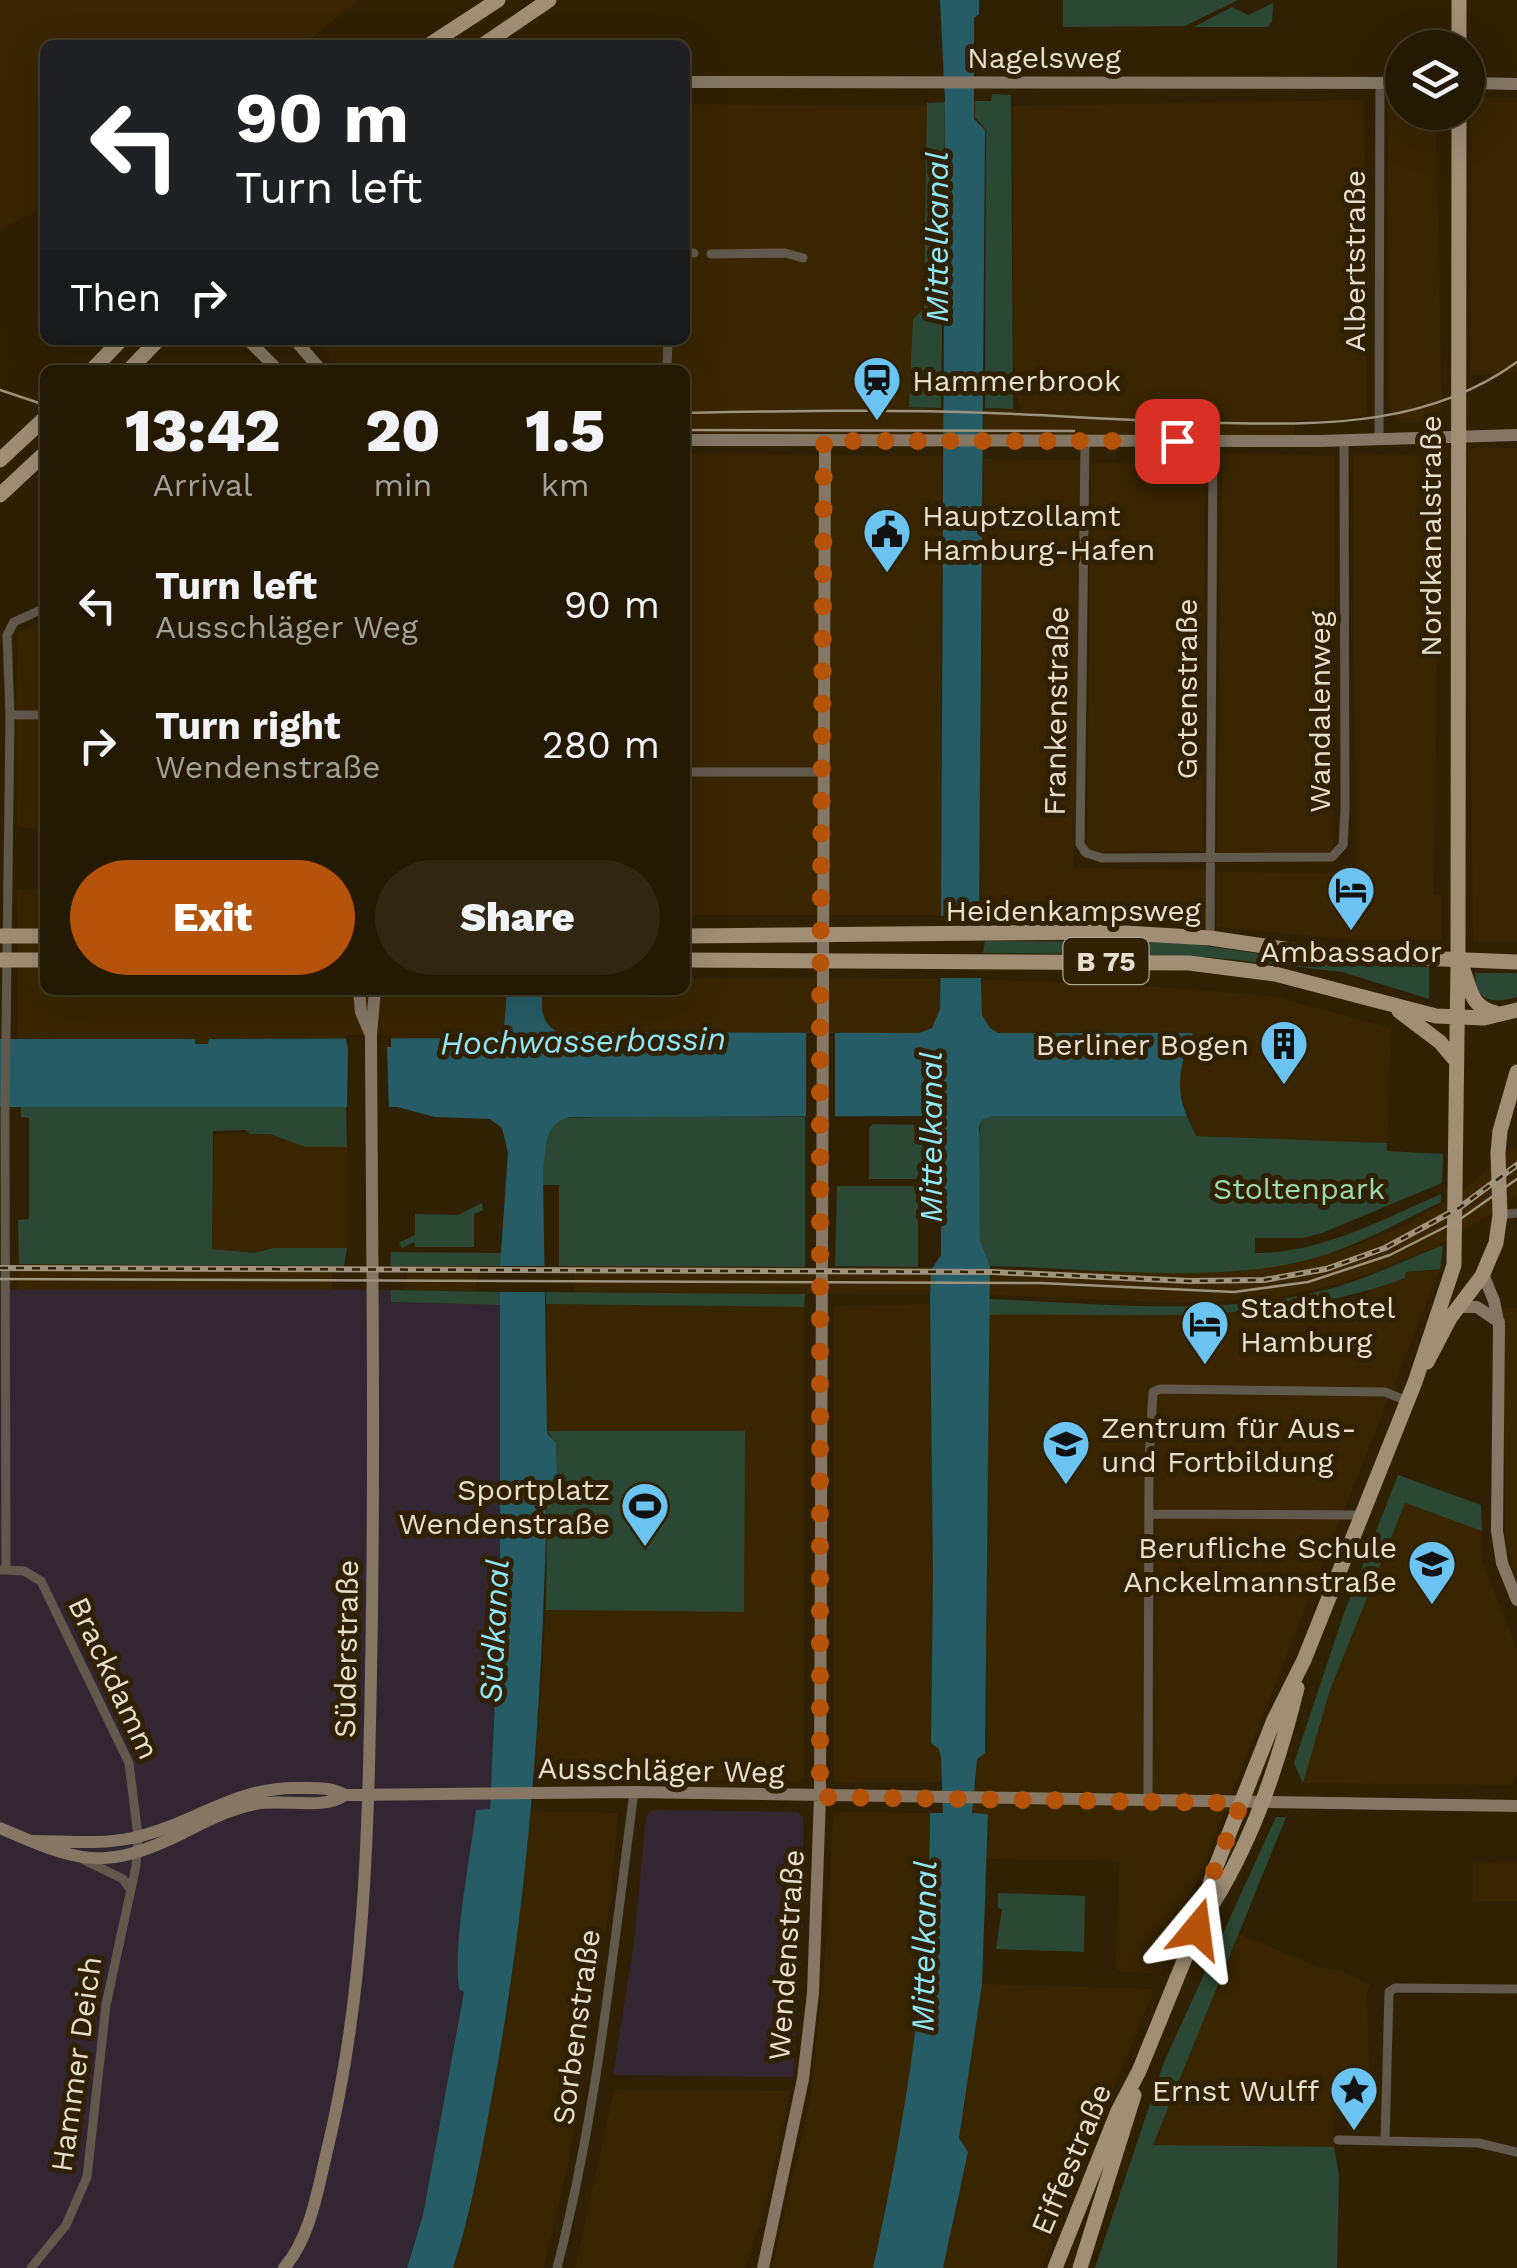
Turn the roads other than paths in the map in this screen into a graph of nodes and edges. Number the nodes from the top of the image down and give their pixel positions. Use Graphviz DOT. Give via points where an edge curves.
graph roads {
  1 [pos="498,0"];
  2 [pos="549,0"];
  3 [pos="1459,0"];
  4 [pos="1460,30"];
  5 [pos="438,40"];
  6 [pos="489,40"];
  7 [pos="690,82"];
  8 [pos="1380,82"];
  9 [pos="1385,82"];
  10 [pos="1485,84"];
  11 [pos="1517,84"];
  12 [pos="1459,130"];
  13 [pos="711,254"];
  14 [pos="804,258"];
  15 [pos="116,345"];
  16 [pos="153,345"];
  17 [pos="253,345"];
  18 [pos="299,345"];
  19 [pos="97,365"];
  20 [pos="133,365"];
  21 [pos="273,365"];
  22 [pos="317,365"];
  23 [pos="40,423"];
  24 [pos="1517,435"];
  25 [pos="1458,436"];
  26 [pos="690,440"];
  27 [pos="1344,440"];
  28 [pos="1378,440"];
  29 [pos="824,441"];
  30 [pos="1213,441"];
  31 [pos="1085,442"];
  32 [pos="40,458"];
  33 [pos="0,460"];
  34 [pos="0,495"];
  35 [pos="40,610"];
  36 [pos="10,715"];
  37 [pos="40,716"];
  38 [pos="690,772"];
  39 [pos="822,772"];
  40 [pos="1210,857"];
  41 [pos="3,936"];
  42 [pos="40,936"];
  43 [pos="690,936"];
  44 [pos="822,936"];
  45 [pos="1210,938"];
  46 [pos="3,960"];
  47 [pos="40,960"];
  48 [pos="690,960"];
  49 [pos="821,960"];
  50 [pos="1458,960"];
  51 [pos="1517,962"];
  52 [pos="359,995"];
  53 [pos="375,995"];
  54 [pos="1393,1006"];
  55 [pos="1511,1012"];
  56 [pos="1456,1018"];
  57 [pos="371,1035"];
  58 [pos="1456,1060"];
  59 [pos="1515,1079"];
  60 [pos="1508,1214"];
  61 [pos="1483,1274"];
  62 [pos="1458,1306"];
  63 [pos="1499,1322"];
  64 [pos="1415,1382"];
  65 [pos="1407,1400"];
  66 [pos="2,1434"];
  67 [pos="1149,1514"];
  68 [pos="1361,1516"];
  69 [pos="3,1570"];
  70 [pos="1517,1600"];
  71 [pos="1304,1660"];
  72 [pos="634,1792"];
  73 [pos="345,1794"];
  74 [pos="369,1794"];
  75 [pos="820,1797"];
  76 [pos="1148,1802"];
  77 [pos="1241,1803"];
  78 [pos="1263,1803"];
  79 [pos="1517,1806"];
  80 [pos="0,1828"];
  81 [pos="138,1836"];
  82 [pos="32,1841"];
  83 [pos="138,1853"];
  84 [pos="80,1858"];
  85 [pos="131,1890"];
  86 [pos="1197,1929"];
  87 [pos="1517,1989"];
  88 [pos="1139,2071"];
  89 [pos="1338,2140"];
  90 [pos="1386,2141"];
  91 [pos="1517,2152"];
  92 [pos="291,2264"];
  93 [pos="32,2268"];
  94 [pos="556,2268"];
  95 [pos="762,2268"];
  96 [pos="1056,2268"];
  97 [pos="1080,2268"];
  1 -- 5 [label="main road"];
  2 -- 6 [label="main road"];
  3 -- 4 [label="main road"];
  7 -- 8 [label="street, Nagelsweg"];
  8 -- 9 [label="street, Nagelsweg"];
  8 -- 28 [label="street, Albertstraße"];
  10 -- 11 [label="street"];
  12 -- 25 [label="main road, Nordkanalstraße"];
  13 -- 14 [label="street"];
  15 -- 19 [label="main road"];
  16 -- 20 [label="main road"];
  17 -- 21 [label="street"];
  18 -- 22 [label="street"];
  23 -- 33 [label="main road"];
  24 -- 25 [label="street"];
  25 -- 28 [label="street"];
  25 -- 50 [label="main road, Nordkanalstraße"];
  26 -- 29 [label="street"];
  27 -- 28 [label="street"];
  27 -- 30 [label="street"];
  27 -- 40 [label="street, Wandalenweg" via="1343,845 1332,857"];
  29 -- 31 [label="street"];
  29 -- 39 [label="street, Wendenstraße"];
  30 -- 31 [label="street"];
  30 -- 40 [label="street, Gotenstraße"];
  31 -- 40 [label="street, Frankenstraße" via="1080,844 1092,857"];
  32 -- 34 [label="main road"];
  35 -- 36 [label="street" via="14,622 7,635"];
  36 -- 37 [label="street"];
  36 -- 41 [label="street"];
  38 -- 39 [label="street"];
  39 -- 44 [label="street, Wendenstraße"];
  40 -- 45 [label="street, Gotenstraße"];
  41 -- 42 [label="main road"];
  41 -- 46 [label="street"];
  43 -- 44 [label="main road, Heidenkampsweg / B 75"];
  44 -- 45 [label="main road, Heidenkampsweg / B 75" via="1108,932"];
  44 -- 49 [label="street, Wendenstraße"];
  45 -- 50 [label="main road, Heidenkampsweg / B 75" via="1318,954"];
  46 -- 47 [label="main road"];
  46 -- 66 [label="street"];
  48 -- 49 [label="main road, Heidenkampsweg / B 75"];
  49 -- 54 [label="main road, Heidenkampsweg / B 75" via="1230,966"];
  49 -- 75 [label="street, Wendenstraße"];
  50 -- 51 [label="main road, B 75"];
  50 -- 55 [label="main road" via="1473,1002"];
  50 -- 56 [label="main road, Nordkanalstraße"];
  52 -- 57 [label="street, Süderstraße"];
  53 -- 57 [label="street, Süderstraße"];
  54 -- 56 [label="main road, Heidenkampsweg / B 75"];
  54 -- 58 [label="main road"];
  55 -- 56 [label="main road, B 75"];
  56 -- 58 [label="main road, Nordkanalstraße"];
  57 -- 74 [label="street, Süderstraße"];
  58 -- 64 [label="main road, Eiffestraße" via="1456,1250"];
  59 -- 60 [label="main road, Eiffestraße" via="1498,1154"];
  60 -- 61 [label="main road, Eiffestraße"];
  61 -- 62 [label="main road, Eiffestraße"];
  61 -- 63 [label="street"];
  62 -- 63 [label="street" via="1480,1308"];
  62 -- 64 [label="main road, Eiffestraße"];
  63 -- 70 [label="street" via="1497,1531"];
  64 -- 65 [label="main road, Eiffestraße"];
  65 -- 67 [label="street" via="1385,1392 1153,1392"];
  65 -- 68 [label="main road, Eiffestraße"];
  66 -- 69 [label="street"];
  67 -- 68 [label="street"];
  67 -- 76 [label="street"];
  68 -- 71 [label="main road, Eiffestraße"];
  69 -- 81 [label="street, Brackdamm" via="41,1581 129,1764"];
  71 -- 77 [label="main road, Eiffestraße"];
  71 -- 78 [label="main road, Eiffestraße"];
  72 -- 74 [label="street, Ausschläger Weg"];
  72 -- 75 [label="street, Ausschläger Weg"];
  72 -- 94 [label="street, Sorbenstraße" via="596,2079"];
  73 -- 74 [label="street, Ausschläger Weg"];
  73 -- 81 [label="street, Ausschläger Weg" via="258,1790"];
  73 -- 83 [label="street, Ausschläger Weg" via="334,1802 240,1807"];
  74 -- 92 [label="street, Süderstraße" via="361,1944 345,2062 319,2184"];
  75 -- 76 [label="street, Ausschläger Weg"];
  75 -- 95 [label="street, Wendenstraße" via="805,2068"];
  76 -- 77 [label="street, Ausschläger Weg"];
  77 -- 78 [label="street, Ausschläger Weg"];
  77 -- 86 [label="main road, Eiffestraße"];
  78 -- 79 [label="street, Ausschläger Weg"];
  78 -- 86 [label="main road, Eiffestraße" via="1228,1881"];
  80 -- 82 [label="street"];
  81 -- 82 [label="street, Ausschläger Weg"];
  81 -- 83 [label="street, Brackdamm"];
  82 -- 84 [label="street"];
  83 -- 84 [label="street, Ausschläger Weg"];
  83 -- 85 [label="street, Hammer Deich"];
  84 -- 85 [label="street" via="116,1874"];
  85 -- 93 [label="street, Hammer Deich" via="106,2005 84,2188 66,2225"];
  86 -- 88 [label="main road, Eiffestraße"];
  87 -- 90 [label="street" via="1388,1992"];
  88 -- 96 [label="main road, Eiffestraße"];
  88 -- 97 [label="main road, Eiffestraße"];
  89 -- 90 [label="street"];
  90 -- 91 [label="street" via="1478,2143"];
}
